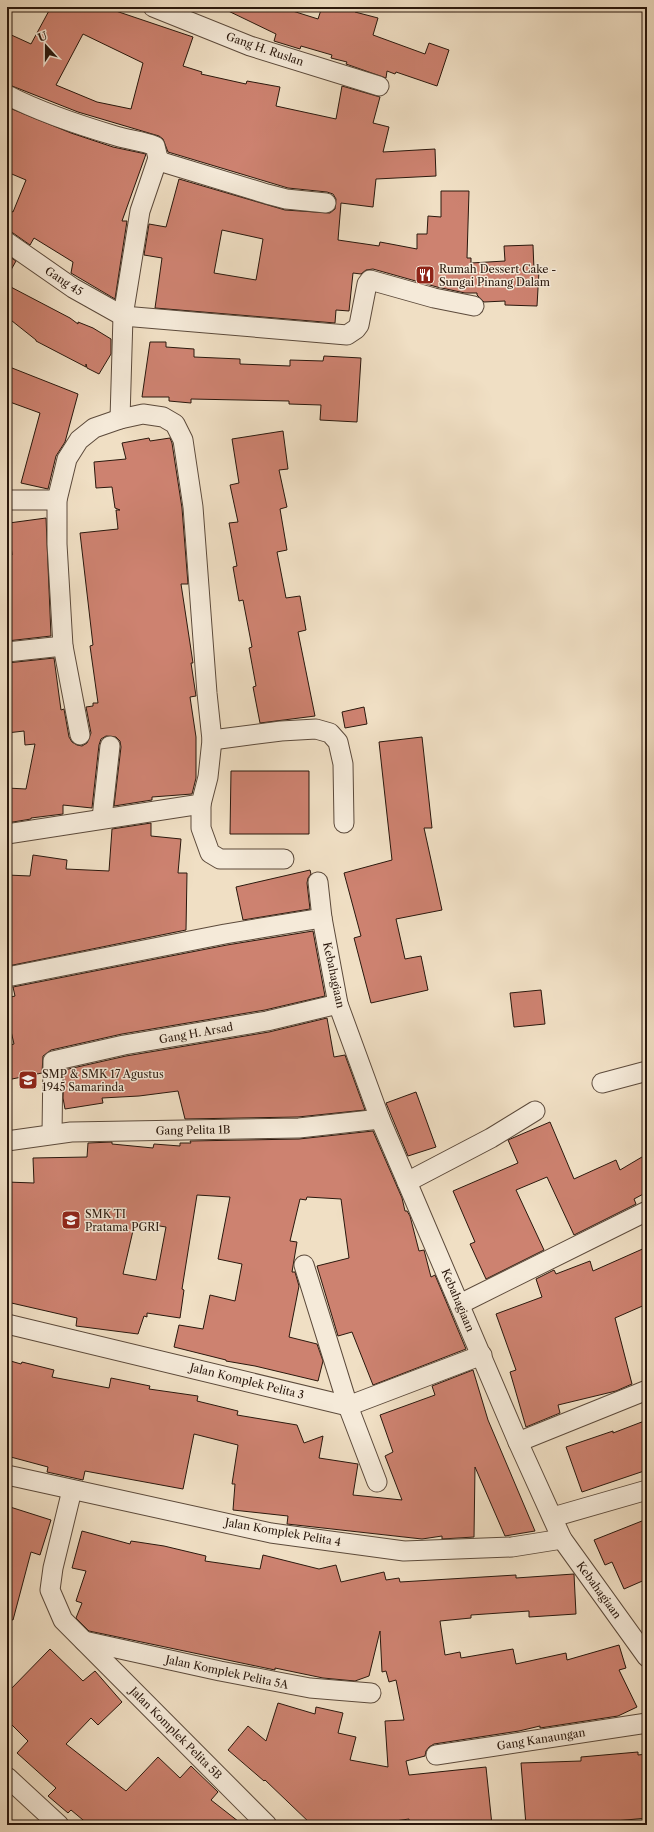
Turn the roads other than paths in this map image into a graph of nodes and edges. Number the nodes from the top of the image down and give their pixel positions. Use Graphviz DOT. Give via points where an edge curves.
graph roads {
  1 [pos="153,7"];
  2 [pos="379,86"];
  3 [pos="7,95"];
  4 [pos="158,158"];
  5 [pos="326,203"];
  6 [pos="7,242"];
  7 [pos="474,306"];
  8 [pos="123,316"];
  9 [pos="120,419"];
  10 [pos="7,500"];
  11 [pos="57,500"];
  12 [pos="63,646"];
  13 [pos="7,652"];
  14 [pos="80,735"];
  15 [pos="212,740"];
  16 [pos="110,746"];
  17 [pos="201,804"];
  18 [pos="102,818"];
  19 [pos="344,823"];
  20 [pos="7,834"];
  21 [pos="284,858"];
  22 [pos="318,882"];
  23 [pos="322,918"];
  24 [pos="7,977"];
  25 [pos="338,1004"];
  26 [pos="647,1071"];
  27 [pos="602,1083"];
  28 [pos="535,1111"];
  29 [pos="380,1118"];
  30 [pos="52,1134"];
  31 [pos="7,1141"];
  32 [pos="407,1182"];
  33 [pos="647,1211"];
  34 [pos="304,1265"];
  35 [pos="460,1304"];
  36 [pos="7,1324"];
  37 [pos="482,1356"];
  38 [pos="647,1390"];
  39 [pos="348,1406"];
  40 [pos="518,1442"];
  41 [pos="7,1475"];
  42 [pos="377,1482"];
  43 [pos="72,1490"];
  44 [pos="647,1490"];
  45 [pos="553,1518"];
  46 [pos="562,1538"];
  47 [pos="84,1641"];
  48 [pos="647,1657"];
  49 [pos="371,1693"];
  50 [pos="647,1723"];
  51 [pos="436,1755"];
  52 [pos="7,1777"];
  53 [pos="59,1825"];
  54 [pos="267,1825"];
  1 -- 2 [label="street, Gang H. Ruslan" via="250,46"];
  3 -- 4 [label="street" via="75,122 155,146"];
  4 -- 5 [label="street" via="162,162 267,194 286,199"];
  4 -- 8 [label="street" via="140,211"];
  6 -- 8 [label="street, Gang 45" via="73,288"];
  7 -- 8 [label="street" via="370,280 359,324 347,335"];
  8 -- 9 [label="street"];
  9 -- 11 [label="street" via="94,428 79,440 67,459"];
  9 -- 15 [label="street" via="143,414 163,417 176,424 183,440 193,507"];
  10 -- 11 [label="street"];
  11 -- 12 [label="street"];
  12 -- 13 [label="street"];
  12 -- 14 [label="street"];
  15 -- 17 [label="street" via="208,777"];
  15 -- 19 [label="street" via="288,730 316,729 330,734 338,742 343,764"];
  16 -- 18 [label="street"];
  17 -- 18 [label="street"];
  17 -- 21 [label="street" via="201,828 210,853 220,859"];
  18 -- 20 [label="street"];
  22 -- 23 [label="street, Kebahagiaan"];
  23 -- 24 [label="street" via="225,934"];
  23 -- 25 [label="street, Kebahagiaan"];
  25 -- 29 [label="street, Kebahagiaan"];
  25 -- 30 [label="street, Gang H. Arsad" via="267,1021 124,1045 53,1061"];
  26 -- 27 [label="street"];
  28 -- 32 [label="street" via="491,1138"];
  29 -- 30 [label="street, Gang Pelita 1B" via="299,1128"];
  29 -- 32 [label="street, Kebahagiaan"];
  30 -- 31 [label="street, Gang Pelita 1B"];
  32 -- 35 [label="street, Kebahagiaan"];
  33 -- 35 [label="street"];
  34 -- 39 [label="street"];
  35 -- 37 [label="street, Kebahagiaan"];
  36 -- 39 [label="street, Jalan Komplek Pelita 3"];
  37 -- 39 [label="street"];
  37 -- 40 [label="street, Kebahagiaan"];
  38 -- 40 [label="street"];
  39 -- 42 [label="street"];
  40 -- 45 [label="street, Kebahagiaan"];
  41 -- 43 [label="street, Jalan Komplek Pelita 4"];
  43 -- 46 [label="street, Jalan Komplek Pelita 4" via="271,1533 404,1551 512,1547"];
  43 -- 47 [label="street, Jalan Komplek Pelita 5B" via="50,1590 63,1620"];
  44 -- 45 [label="street"];
  45 -- 46 [label="street, Kebahagiaan"];
  46 -- 48 [label="street, Kebahagiaan"];
  47 -- 49 [label="street, Jalan Komplek Pelita 5A" via="310,1688"];
  47 -- 54 [label="street, Jalan Komplek Pelita 5B"];
  50 -- 51 [label="street, Gang Kanaungan"];
  52 -- 53 [label="street"];
}
